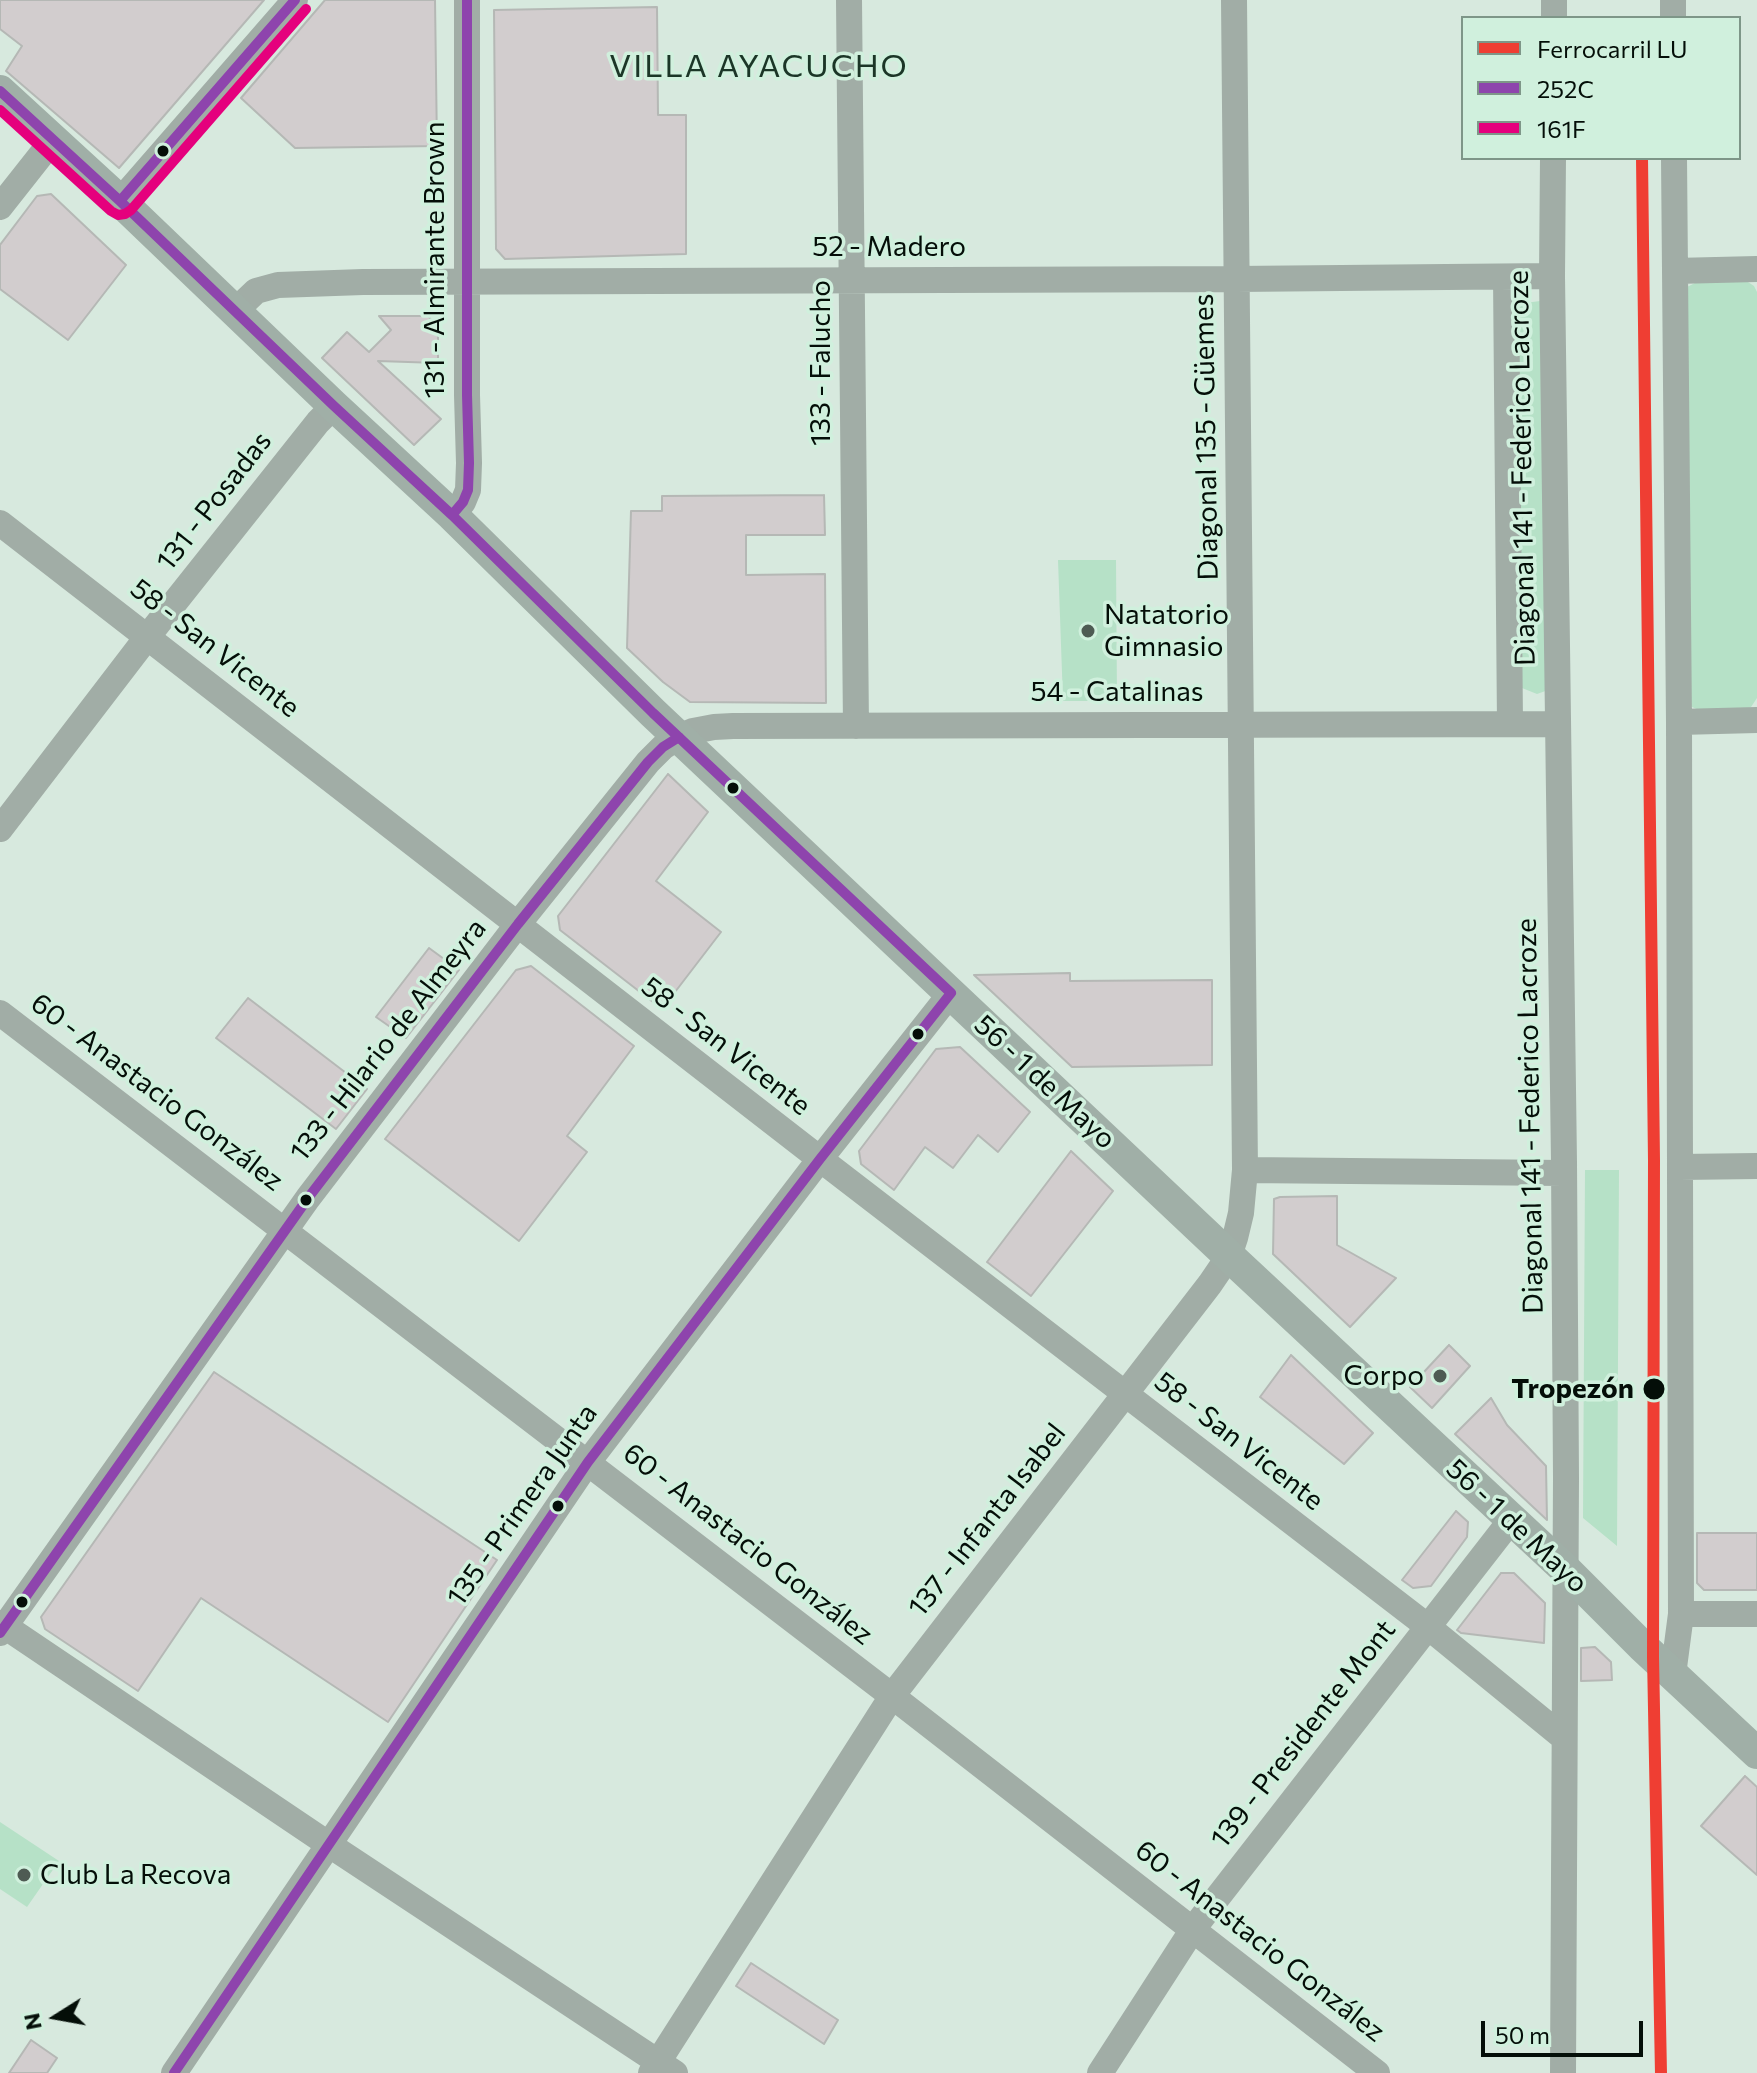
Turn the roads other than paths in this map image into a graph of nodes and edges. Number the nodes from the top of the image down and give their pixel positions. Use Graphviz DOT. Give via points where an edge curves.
graph roads {
  1 [pos="295,0"];
  2 [pos="467,0"];
  3 [pos="849,0"];
  4 [pos="1234,0"];
  5 [pos="0,91"];
  6 [pos="56,141"];
  7 [pos="1553,160"];
  8 [pos="1674,160"];
  9 [pos="120,201"];
  10 [pos="0,207"];
  11 [pos="1757,269"];
  12 [pos="1675,271"];
  13 [pos="1552,276"];
  14 [pos="1506,277"];
  15 [pos="853,279"];
  16 [pos="1236,279"];
  17 [pos="466,282"];
  18 [pos="235,311"];
  19 [pos="334,406"];
  20 [pos="452,515"];
  21 [pos="0,523"];
  22 [pos="148,636"];
  23 [pos="1757,720"];
  24 [pos="1679,722"];
  25 [pos="1241,723"];
  26 [pos="1510,724"];
  27 [pos="1557,724"];
  28 [pos="856,726"];
  29 [pos="679,737"];
  30 [pos="0,829"];
  31 [pos="518,924"];
  32 [pos="951,993"];
  33 [pos="0,1013"];
  34 [pos="820,1159"];
  35 [pos="1757,1166"];
  36 [pos="1680,1167"];
  37 [pos="1245,1170"];
  38 [pos="1563,1173"];
  39 [pos="285,1231"];
  40 [pos="1229,1256"];
  41 [pos="1124,1393"];
  42 [pos="588,1462"];
  43 [pos="1511,1520"];
  44 [pos="1565,1569"];
  45 [pos="1681,1614"];
  46 [pos="1757,1614"];
  47 [pos="1427,1626"];
  48 [pos="2,1627"];
  49 [pos="1673,1675"];
  50 [pos="892,1696"];
  51 [pos="1564,1738"];
  52 [pos="1757,1753"];
  53 [pos="328,1844"];
  54 [pos="1193,1929"];
  55 [pos="662,2069"];
  56 [pos="174,2073"];
  57 [pos="1100,2073"];
  58 [pos="1377,2073"];
  59 [pos="1563,2073"];
  1 -- 9 [label="street"];
  2 -- 17 [label="street, 131 - Almirante Brown"];
  3 -- 15 [label="street, 133 - Falucho"];
  4 -- 16 [label="street, Diagonal 135 - Güemes"];
  5 -- 6 [label="main road, 56 - 1 de Mayo"];
  6 -- 9 [label="main road, 56 - 1 de Mayo"];
  6 -- 10 [label="street"];
  7 -- 13 [label="street, Diagonal 141 - Federico Lacroze"];
  8 -- 12 [label="street"];
  9 -- 18 [label="main road, 56 - 1 de Mayo"];
  11 -- 12 [label="street"];
  12 -- 24 [label="street"];
  13 -- 14 [label="street, 52 - Madero"];
  13 -- 27 [label="street, Diagonal 141 - Federico Lacroze"];
  14 -- 16 [label="street, 52 - Madero"];
  14 -- 26 [label="street, Diagonal 141 - Federico Lacroze"];
  15 -- 16 [label="street, 52 - Madero"];
  15 -- 17 [label="street, 52 - Madero"];
  15 -- 28 [label="street, 133 - Falucho"];
  16 -- 25 [label="street, Diagonal 135 - Güemes"];
  17 -- 18 [label="street, 52 - Madero" via="278,285 256,291"];
  17 -- 20 [label="street, 131 - Almirante Brown" via="468,490"];
  18 -- 19 [label="main road, 56 - 1 de Mayo"];
  19 -- 20 [label="main road, 56 - 1 de Mayo"];
  19 -- 22 [label="street, 131 - Posadas"];
  20 -- 29 [label="main road, 56 - 1 de Mayo"];
  21 -- 22 [label="street, 58 - San Vicente"];
  22 -- 30 [label="street, 131 - Posadas"];
  22 -- 31 [label="street, 58 - San Vicente"];
  23 -- 24 [label="street"];
  24 -- 36 [label="street"];
  25 -- 26 [label="street, 54 - Catalinas"];
  25 -- 28 [label="street, 54 - Catalinas"];
  25 -- 37 [label="street, Diagonal 135 - Güemes"];
  26 -- 27 [label="street, 54 - Catalinas"];
  27 -- 38 [label="street, Diagonal 141 - Federico Lacroze"];
  28 -- 29 [label="street, 54 - Catalinas" via="714,727"];
  29 -- 31 [label="street, 133 - Hilario de Almeyra" via="648,762"];
  29 -- 32 [label="main road, 56 - 1 de Mayo"];
  31 -- 34 [label="street, 58 - San Vicente"];
  31 -- 39 [label="street, 133 - Hilario de Almeyra"];
  32 -- 34 [label="street, 135 - Primera Junta"];
  32 -- 40 [label="main road, 56 - 1 de Mayo"];
  33 -- 39 [label="street, 60 - Anastacio González"];
  34 -- 41 [label="street, 58 - San Vicente"];
  34 -- 42 [label="street, 135 - Primera Junta"];
  35 -- 36 [label="street"];
  36 -- 45 [label="street"];
  37 -- 38 [label="street"];
  37 -- 40 [label="street, Diagonal 135 - Güemes"];
  38 -- 44 [label="street, Diagonal 141 - Federico Lacroze"];
  39 -- 42 [label="street, 60 - Anastacio González"];
  39 -- 48 [label="street, 133 - Hilario de Almeyra"];
  40 -- 41 [label="street, 137 - Infanta Isabel"];
  40 -- 43 [label="main road, 56 - 1 de Mayo"];
  41 -- 47 [label="street, 58 - San Vicente"];
  41 -- 50 [label="street, 137 - Infanta Isabel"];
  42 -- 50 [label="street, 60 - Anastacio González"];
  42 -- 53 [label="street, 135 - Primera Junta"];
  43 -- 44 [label="main road, 56 - 1 de Mayo"];
  43 -- 47 [label="street, 139 - Presidente Mont"];
  44 -- 49 [label="main road, 56 - 1 de Mayo"];
  44 -- 51 [label="street, Diagonal 141 - Federico Lacroze"];
  45 -- 46 [label="street"];
  45 -- 49 [label="street"];
  47 -- 51 [label="street, 58 - San Vicente"];
  47 -- 54 [label="street, 139 - Presidente Mont"];
  48 -- 53 [label="street"];
  49 -- 52 [label="main road, 56 - 1 de Mayo"];
  50 -- 54 [label="street, 60 - Anastacio González"];
  50 -- 55 [label="street, 137 - Infanta Isabel"];
  51 -- 59 [label="street, Diagonal 141 - Federico Lacroze"];
  53 -- 55 [label="street"];
  53 -- 56 [label="street, 135 - Primera Junta"];
  54 -- 57 [label="street, 139 - Presidente Mont"];
  54 -- 58 [label="street, 60 - Anastacio González"];
}
